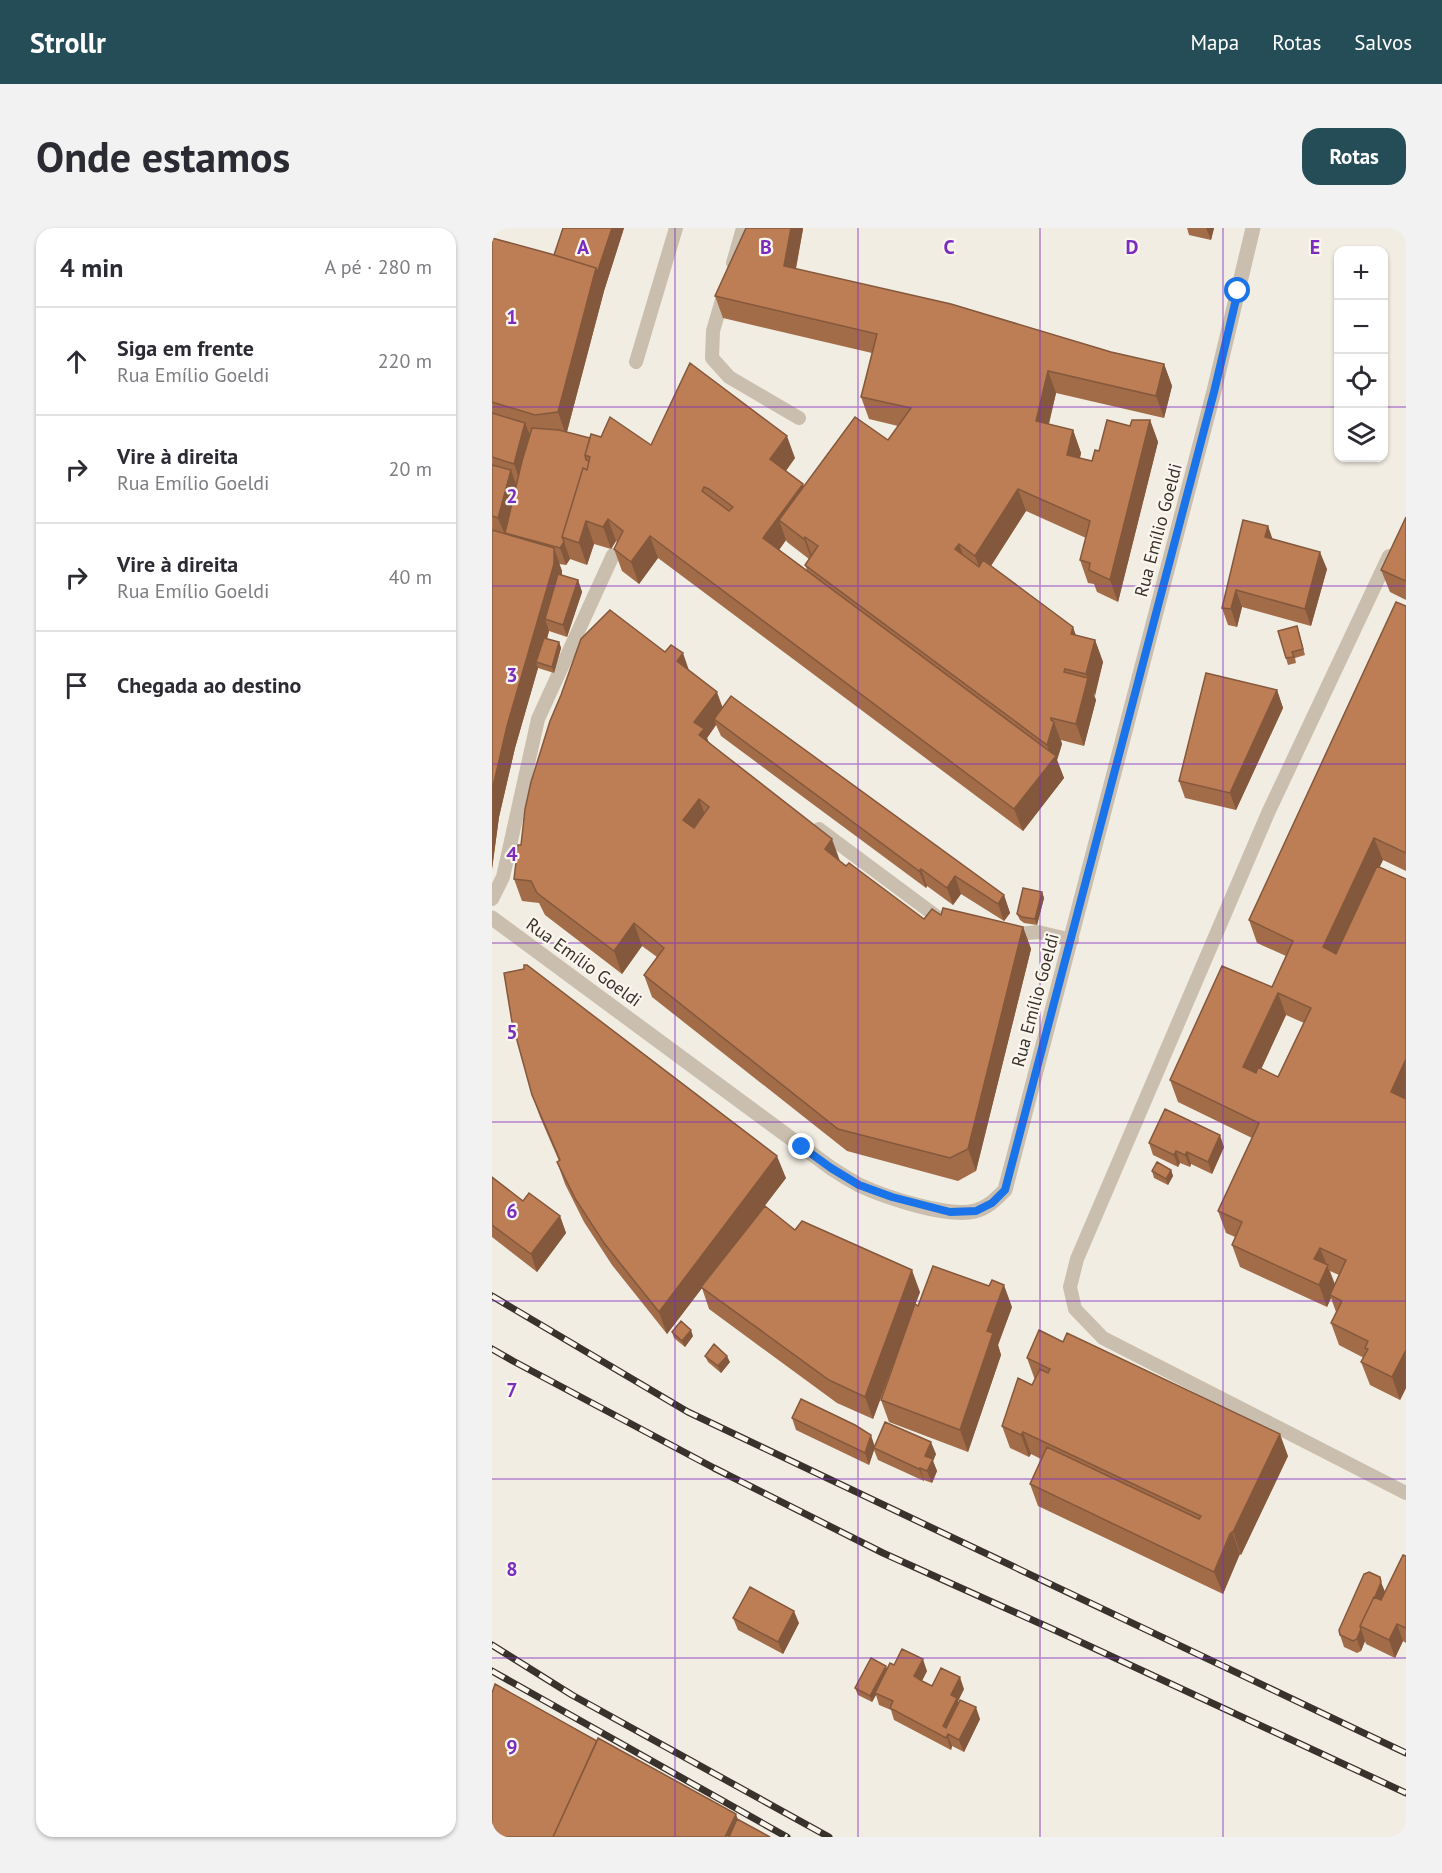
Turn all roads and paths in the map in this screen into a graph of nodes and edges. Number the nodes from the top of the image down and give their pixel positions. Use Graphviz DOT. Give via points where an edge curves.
graph roads {
  1 [pos="676,228"];
  2 [pos="743,228"];
  3 [pos="1253,228"];
  4 [pos="636,363"];
  5 [pos="799,418"];
  6 [pos="1396,540"];
  7 [pos="613,555"];
  8 [pos="805,819"];
  9 [pos="492,898"];
  10 [pos="492,918"];
  11 [pos="951,922"];
  12 [pos="996,933"];
  13 [pos="1072,940"];
  14 [pos="1406,1493"];
  1 -- 4 [label="lane"];
  2 -- 5 [label="lane" via="713,331 712,358 729,377"];
  3 -- 13 [label="street, Rua Emílio Goeldi"];
  6 -- 14 [label="lane" via="1268,813 1077,1259 1070,1287 1075,1309 1103,1338"];
  7 -- 9 [label="lane" via="538,719 503,877"];
  8 -- 11 [label="lane" via="940,920"];
  10 -- 13 [label="street, Rua Emílio Goeldi" via="831,1168 859,1185 950,1212 976,1211 1005,1190"];
  12 -- 13 [label="lane" via="1038,932"];
}
